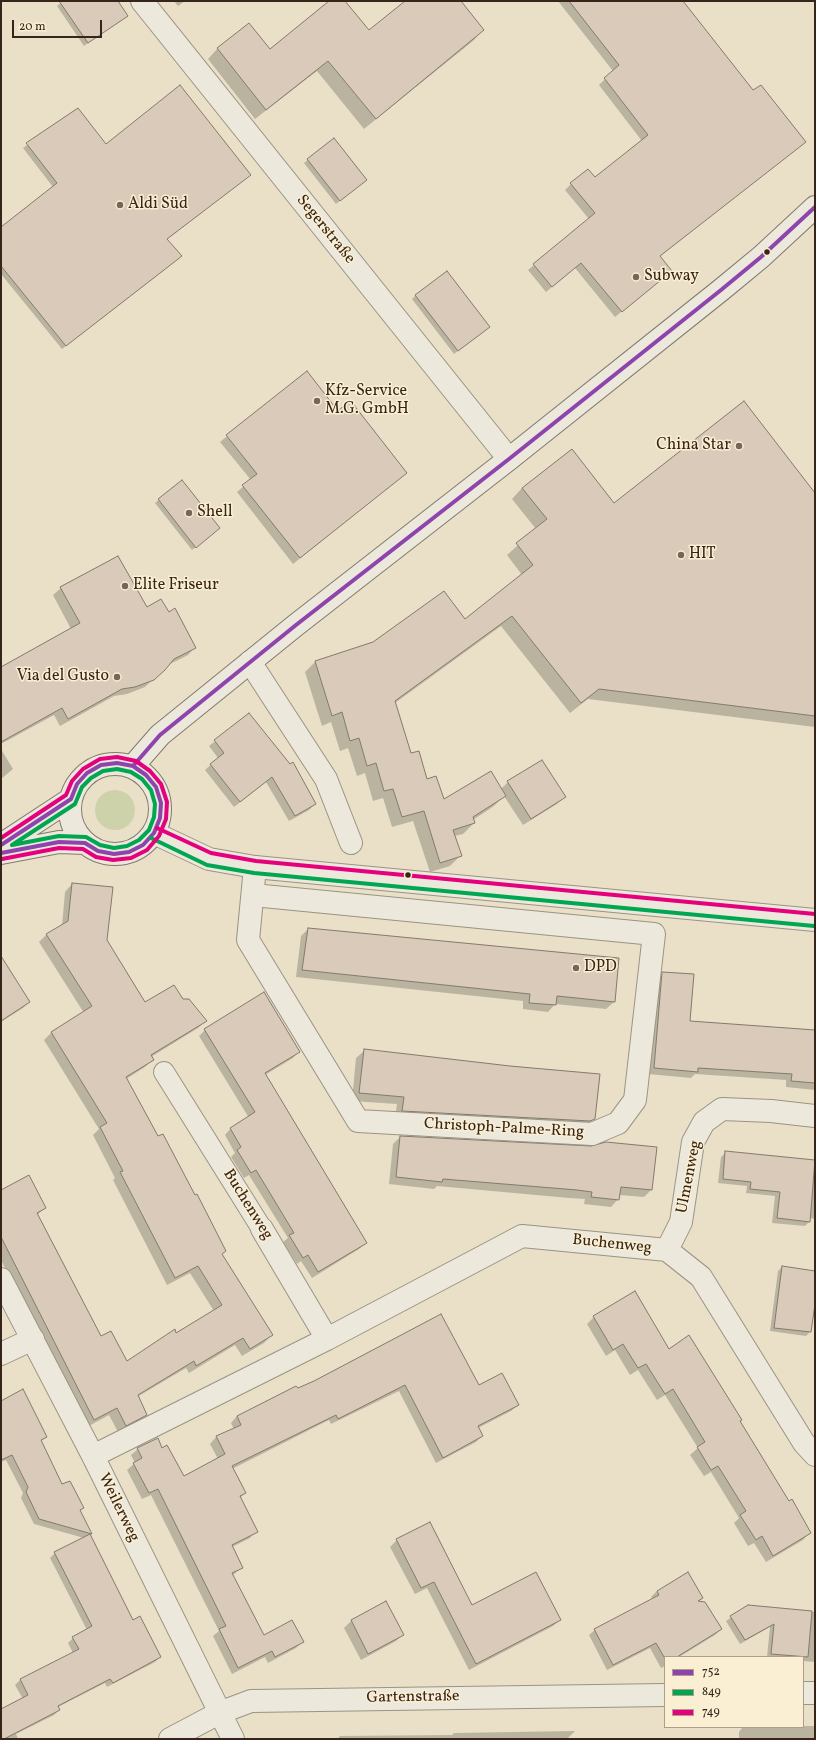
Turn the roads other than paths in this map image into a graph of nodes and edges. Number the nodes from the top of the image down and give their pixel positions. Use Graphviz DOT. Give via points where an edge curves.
graph roads {
  1 [pos="142,1"];
  2 [pos="815,207"];
  3 [pos="509,459"];
  4 [pos="250,662"];
  5 [pos="133,766"];
  6 [pos="71,799"];
  7 [pos="154,833"];
  8 [pos="85,843"];
  9 [pos="351,843"];
  10 [pos="1,846"];
  11 [pos="1,853"];
  12 [pos="255,868"];
  13 [pos="253,895"];
  14 [pos="657,905"];
  15 [pos="815,920"];
  16 [pos="654,934"];
  17 [pos="164,1072"];
  18 [pos="815,1116"];
  19 [pos="262,1229"];
  20 [pos="667,1250"];
  21 [pos="1,1279"];
  22 [pos="327,1339"];
  23 [pos="33,1340"];
  24 [pos="1,1354"];
  25 [pos="815,1455"];
  26 [pos="93,1456"];
  27 [pos="815,1692"];
  28 [pos="804,1693"];
  29 [pos="664,1695"];
  30 [pos="219,1713"];
  31 [pos="170,1739"];
  32 [pos="233,1739"];
  1 -- 3 [label="street, Segerstraße"];
  2 -- 3 [label="street" via="721,290"];
  3 -- 4 [label="street"];
  4 -- 5 [label="street" via="160,735"];
  4 -- 9 [label="street" via="326,779"];
  5 -- 6 [label="street" via="117,763 101,765 87,773 77,784"];
  5 -- 7 [label="street" via="146,775 156,788 161,802 160,818"];
  6 -- 8 [label="street" via="72,823"];
  6 -- 10 [label="street"];
  7 -- 8 [label="street" via="143,845 129,852 114,854 98,851"];
  7 -- 12 [label="street" via="208,859"];
  8 -- 11 [label="street" via="59,842"];
  12 -- 13 [label="street, Christoph-Palme-Ring"];
  12 -- 14 [label="street"];
  13 -- 16 [label="street"];
  13 -- 16 [label="street, Christoph-Palme-Ring" via="248,940 358,1121 592,1134 618,1123 635,1100"];
  14 -- 15 [label="street"];
  14 -- 16 [label="street"];
  17 -- 19 [label="street, Buchenweg"];
  18 -- 20 [label="street, Ulmenweg" via="722,1109 704,1122 693,1142 681,1222"];
  19 -- 22 [label="street, Buchenweg"];
  20 -- 22 [label="street, Buchenweg" via="522,1236"];
  20 -- 25 [label="street, Buchenweg" via="701,1277 804,1443"];
  21 -- 23 [label="street, Weilerweg"];
  22 -- 26 [label="street, Buchenweg"];
  23 -- 24 [label="street"];
  23 -- 26 [label="street, Weilerweg"];
  26 -- 30 [label="street, Weilerweg"];
  27 -- 28 [label="street"];
  29 -- 30 [label="street, Gartenstraße" via="251,1701"];
  30 -- 31 [label="street, Gartenstraße"];
  30 -- 32 [label="street, Weilerweg"];
}
